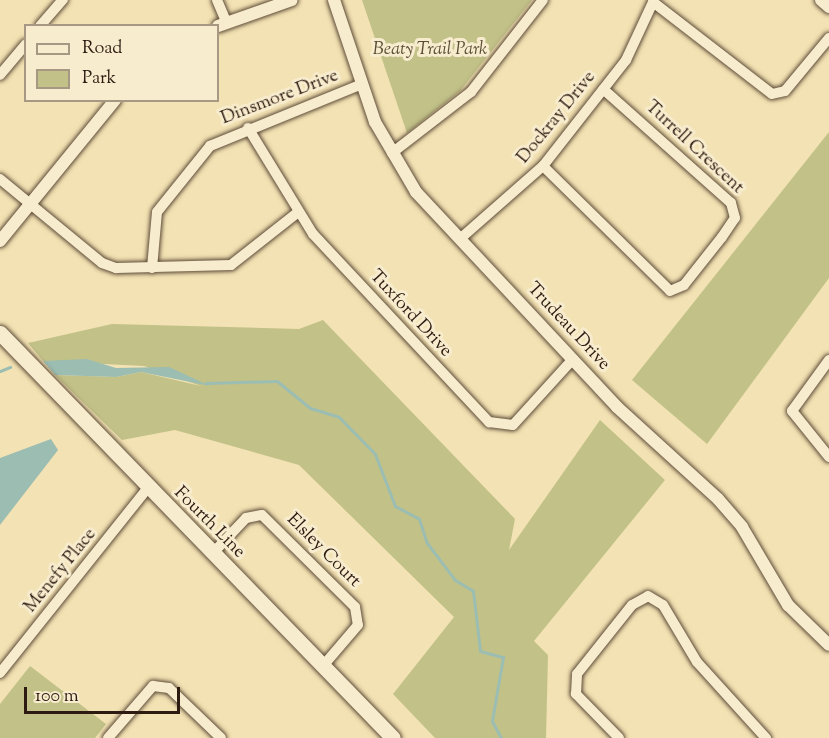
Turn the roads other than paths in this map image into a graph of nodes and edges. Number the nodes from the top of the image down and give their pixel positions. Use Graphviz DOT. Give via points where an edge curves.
graph roads {
  1 [pos="63,0"];
  2 [pos="217,0"];
  3 [pos="292,0"];
  4 [pos="334,0"];
  5 [pos="543,0"];
  6 [pos="821,0"];
  7 [pos="653,1"];
  8 [pos="829,7"];
  9 [pos="42,24"];
  10 [pos="222,24"];
  11 [pos="829,38"];
  12 [pos="24,46"];
  13 [pos="0,75"];
  14 [pos="362,84"];
  15 [pos="603,89"];
  16 [pos="113,102"];
  17 [pos="248,128"];
  18 [pos="392,153"];
  19 [pos="543,166"];
  20 [pos="0,179"];
  21 [pos="33,204"];
  22 [pos="297,213"];
  23 [pos="461,238"];
  24 [pos="0,241"];
  25 [pos="152,268"];
  26 [pos="0,333"];
  27 [pos="573,359"];
  28 [pos="829,360"];
  29 [pos="829,457"];
  30 [pos="147,489"];
  31 [pos="213,553"];
  32 [pos="829,645"];
  33 [pos="323,666"];
  34 [pos="0,673"];
  35 [pos="108,738"];
  36 [pos="220,738"];
  37 [pos="393,738"];
  38 [pos="619,738"];
  39 [pos="766,738"];
  1 -- 9 [label="street"];
  2 -- 10 [label="street"];
  3 -- 10 [label="street"];
  4 -- 14 [label="street, Trudeau Drive"];
  5 -- 18 [label="street" via="471,92"];
  6 -- 8 [label="street"];
  7 -- 11 [label="street" via="772,94 785,91"];
  7 -- 15 [label="street, Dockray Drive" via="641,36"];
  12 -- 13 [label="street"];
  14 -- 17 [label="street, Dinsmore Drive"];
  14 -- 18 [label="street, Trudeau Drive"];
  15 -- 19 [label="street, Dockray Drive"];
  15 -- 19 [label="street, Turrell Crescent" via="731,203 735,218 722,237 684,285 670,291"];
  16 -- 21 [label="street"];
  17 -- 22 [label="street, Tuxford Drive"];
  17 -- 25 [label="street, Dinsmore Drive" via="210,146 157,212"];
  18 -- 23 [label="street, Trudeau Drive" via="416,192"];
  19 -- 23 [label="street, Dockray Drive"];
  20 -- 21 [label="street"];
  21 -- 24 [label="street"];
  21 -- 25 [label="street" via="108,267"];
  22 -- 25 [label="street" via="231,265"];
  22 -- 27 [label="street, Tuxford Drive" via="489,422 513,425"];
  23 -- 27 [label="street, Trudeau Drive"];
  26 -- 30 [label="main road, Fourth Line"];
  27 -- 32 [label="street, Trudeau Drive" via="718,499 742,527 788,604"];
  28 -- 29 [label="street" via="792,411"];
  30 -- 31 [label="main road, Fourth Line"];
  30 -- 34 [label="street, Menefy Place"];
  31 -- 33 [label="main road, Fourth Line"];
  31 -- 33 [label="street, Elsley Court" via="246,518 262,515 356,607 357,625"];
  33 -- 37 [label="main road, Fourth Line"];
  35 -- 36 [label="street" via="147,690 161,686 179,695"];
  38 -- 39 [label="street" via="576,694 577,674 632,605 648,596 663,605 697,662"];
}
